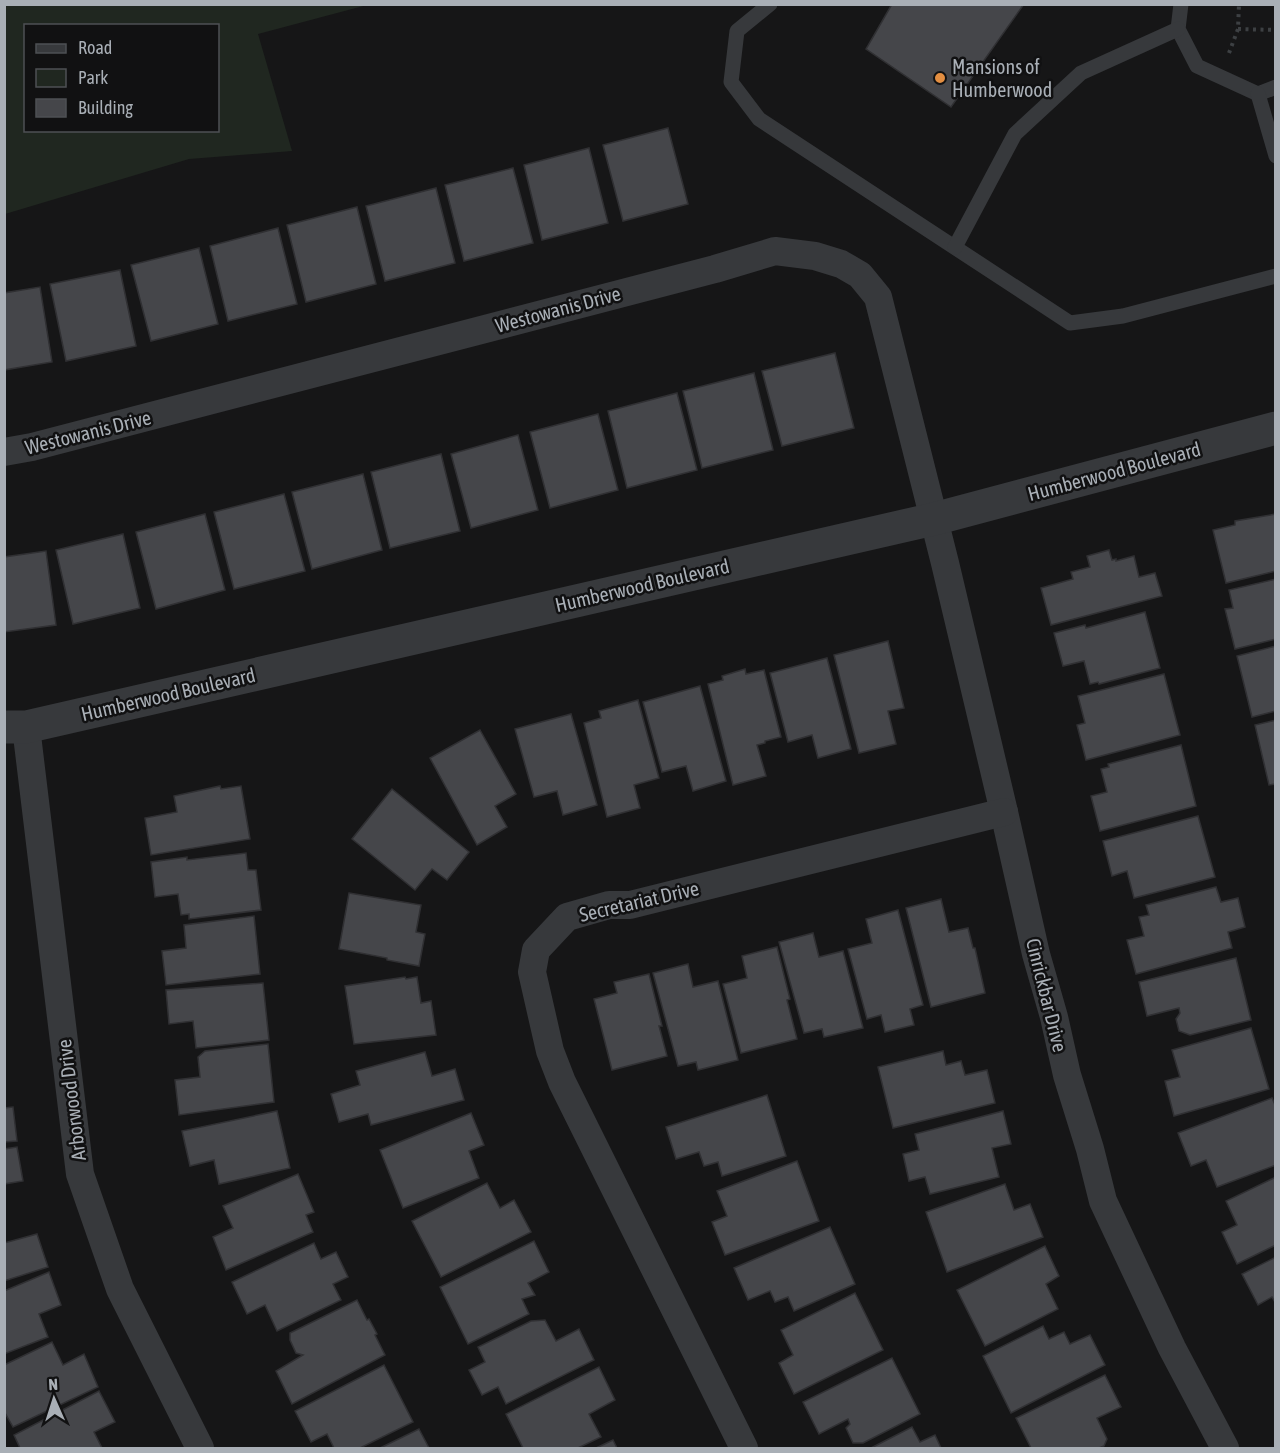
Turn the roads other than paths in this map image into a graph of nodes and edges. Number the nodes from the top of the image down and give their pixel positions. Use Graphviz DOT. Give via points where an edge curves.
graph roads {
  1 [pos="770,4"];
  2 [pos="1181,4"];
  3 [pos="1178,29"];
  4 [pos="1275,87"];
  5 [pos="1258,94"];
  6 [pos="1275,156"];
  7 [pos="955,247"];
  8 [pos="1275,276"];
  9 [pos="1275,428"];
  10 [pos="4,452"];
  11 [pos="934,519"];
  12 [pos="15,727"];
  13 [pos="1004,812"];
  14 [pos="200,1449"];
  15 [pos="744,1449"];
  16 [pos="1226,1449"];
  1 -- 7 [label="lane" via="737,31 731,82 759,119"];
  2 -- 3 [label="lane"];
  3 -- 5 [label="lane" via="1197,66"];
  3 -- 7 [label="lane" via="1081,73 1016,134"];
  4 -- 5 [label="lane"];
  5 -- 6 [label="lane"];
  7 -- 8 [label="lane" via="1070,323 1123,316"];
  9 -- 11 [label="street, Humberwood Boulevard"];
  10 -- 11 [label="street, Westowanis Drive" via="775,251 841,264 860,275 878,297"];
  11 -- 12 [label="street, Humberwood Boulevard"];
  11 -- 13 [label="street, Cinrickbar Drive"];
  12 -- 14 [label="street, Arborwood Drive" via="80,1174 120,1289"];
  13 -- 15 [label="street, Secretariat Drive" via="567,917 536,950 532,972 550,1051 562,1082"];
  13 -- 16 [label="street, Cinrickbar Drive" via="1036,954 1103,1201 1172,1347"];
}
